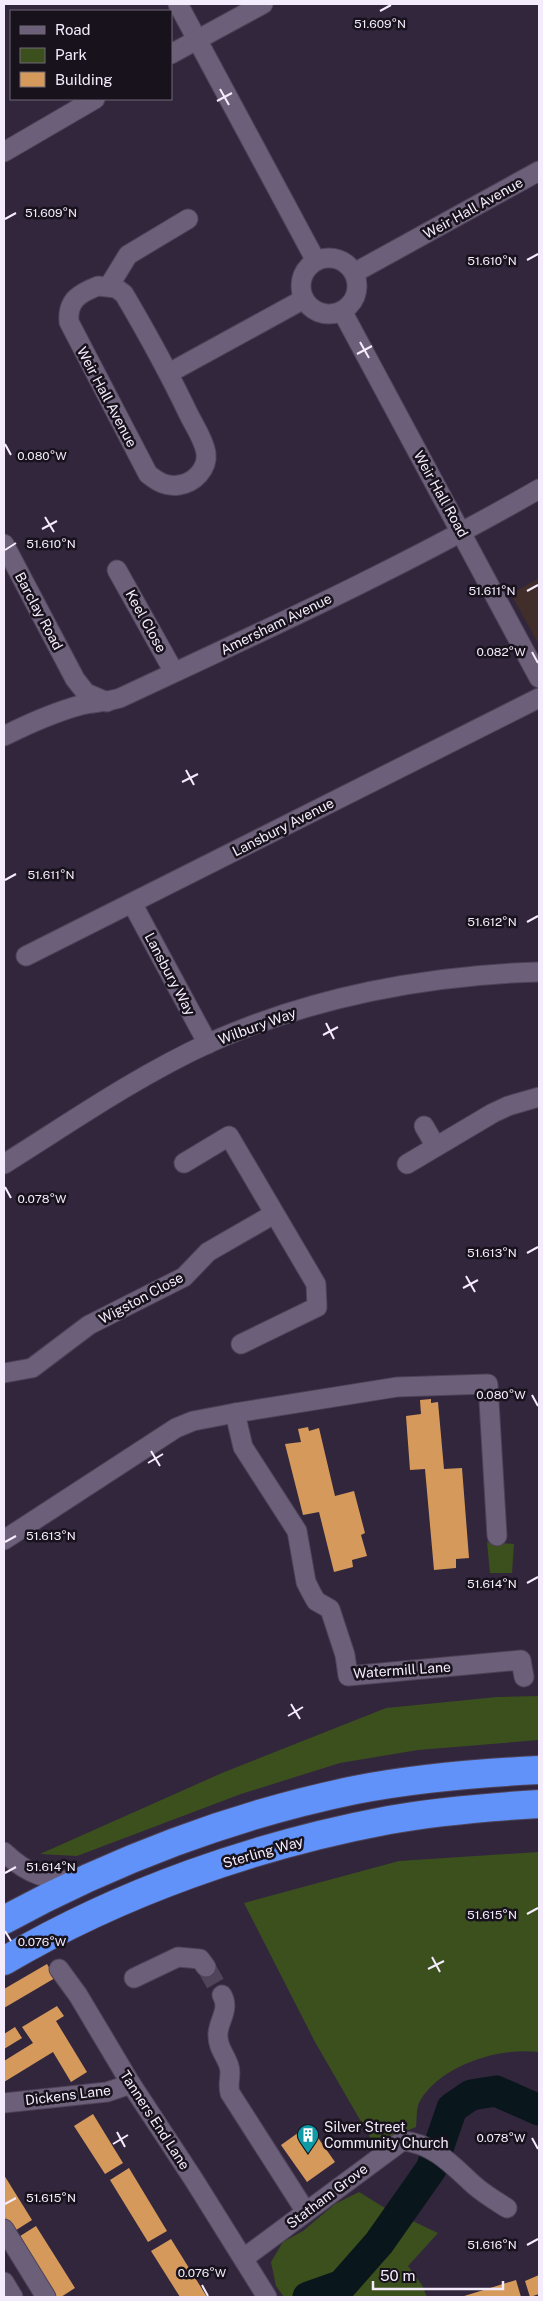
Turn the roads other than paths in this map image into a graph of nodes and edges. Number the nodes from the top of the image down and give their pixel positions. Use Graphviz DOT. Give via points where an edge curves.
graph roads {
  1 [pos="178,4"];
  2 [pos="263,4"];
  3 [pos="198,38"];
  4 [pos="172,53"];
  5 [pos="93,100"];
  6 [pos="4,152"];
  7 [pos="539,171"];
  8 [pos="188,219"];
  9 [pos="316,262"];
  10 [pos="354,273"];
  11 [pos="109,286"];
  12 [pos="304,299"];
  13 [pos="342,311"];
  14 [pos="169,373"];
  15 [pos="539,489"];
  16 [pos="462,532"];
  17 [pos="4,544"];
  18 [pos="118,570"];
  19 [pos="174,672"];
  20 [pos="539,678"];
  21 [pos="75,679"];
  22 [pos="539,698"];
  23 [pos="108,702"];
  24 [pos="52,716"];
  25 [pos="4,736"];
  26 [pos="132,903"];
  27 [pos="26,956"];
  28 [pos="539,972"];
  29 [pos="208,1044"];
  30 [pos="539,1097"];
  31 [pos="424,1126"];
  32 [pos="435,1145"];
  33 [pos="184,1163"];
  34 [pos="4,1164"];
  35 [pos="407,1164"];
  36 [pos="274,1214"];
  37 [pos="241,1344"];
  38 [pos="4,1373"];
  39 [pos="235,1413"];
  40 [pos="497,1536"];
  41 [pos="4,1540"];
  42 [pos="524,1678"];
  43 [pos="539,1770"];
  44 [pos="539,1804"];
  45 [pos="4,1852"];
  46 [pos="82,1881"];
  47 [pos="4,1920"];
  48 [pos="4,1961"];
  49 [pos="206,1967"];
  50 [pos="59,1969"];
  51 [pos="134,1978"];
  52 [pos="222,1996"];
  53 [pos="131,2084"];
  54 [pos="4,2103"];
  55 [pos="507,2208"];
  56 [pos="306,2212"];
  57 [pos="4,2229"];
  58 [pos="248,2264"];
  59 [pos="4,2282"];
  60 [pos="13,2297"];
  61 [pos="46,2297"];
  62 [pos="266,2297"];
  1 -- 3 [label="street"];
  2 -- 3 [label="street"];
  3 -- 4 [label="street"];
  3 -- 9 [label="street"];
  5 -- 6 [label="street"];
  7 -- 10 [label="street, Weir Hall Avenue"];
  8 -- 11 [label="street" via="128,255"];
  9 -- 10 [label="street" via="335,259 345,263"];
  9 -- 12 [label="street" via="306,270 302,279"];
  10 -- 13 [label="street" via="357,292 351,304"];
  11 -- 14 [label="street, Weir Hall Avenue" via="124,294"];
  11 -- 14 [label="street, Weir Hall Avenue" via="98,286 80,294 69,306 68,322 144,467 164,485 176,485 185,484 200,474 207,455"];
  12 -- 13 [label="street" via="322,314"];
  12 -- 14 [label="street"];
  13 -- 16 [label="street, Weir Hall Road"];
  15 -- 16 [label="street, Amersham Avenue"];
  16 -- 19 [label="street, Amersham Avenue"];
  16 -- 20 [label="street, Weir Hall Road"];
  17 -- 21 [label="street, Barclay Road"];
  18 -- 19 [label="street, Keel Close"];
  19 -- 23 [label="street, Amersham Avenue"];
  21 -- 23 [label="street, Barclay Road" via="86,693"];
  21 -- 24 [label="street" via="75,697"];
  22 -- 26 [label="street, Lansbury Avenue"];
  23 -- 24 [label="street, Amersham Avenue" via="81,705"];
  24 -- 25 [label="street, Amersham Avenue"];
  26 -- 27 [label="street, Lansbury Avenue"];
  26 -- 29 [label="street, Lansbury Way"];
  28 -- 29 [label="street, Wilbury Way" via="448,978 373,991 254,1025"];
  29 -- 34 [label="street, Wilbury Way" via="145,1076"];
  30 -- 32 [label="street" via="493,1112"];
  31 -- 32 [label="street"];
  32 -- 35 [label="street"];
  33 -- 36 [label="street" via="229,1136"];
  36 -- 37 [label="street" via="316,1284 317,1307"];
  36 -- 38 [label="street, Wigston Close" via="208,1252 184,1277 89,1326 32,1368"];
  39 -- 40 [label="street" via="397,1387 488,1384"];
  39 -- 41 [label="street" via="193,1421 176,1428"];
  39 -- 42 [label="street, Watermill Lane" via="243,1446 297,1531 306,1582 316,1601 330,1609 345,1655 348,1676 521,1660"];
  43 -- 46 [label="highway" via="401,1782 312,1800 244,1819"];
  44 -- 48 [label="highway, Sterling Way" via="464,1809 389,1820 247,1855 104,1909"];
  45 -- 46 [label="street" via="22,1869 43,1877"];
  46 -- 47 [label="highway"];
  49 -- 51 [label="street" via="200,1959 178,1957"];
  50 -- 53 [label="street, Tanners End Lane"];
  52 -- 56 [label="street" via="225,2006 218,2043 230,2067 230,2093"];
  53 -- 54 [label="street, Dickens Lane" via="107,2092"];
  53 -- 58 [label="street, Tanners End Lane"];
  55 -- 56 [label="street, Statham Grove" via="434,2151 413,2141 402,2141"];
  56 -- 58 [label="street, Statham Grove"];
  57 -- 61 [label="street"];
  58 -- 62 [label="street, Tanners End Lane"];
  59 -- 60 [label="street"];
}
